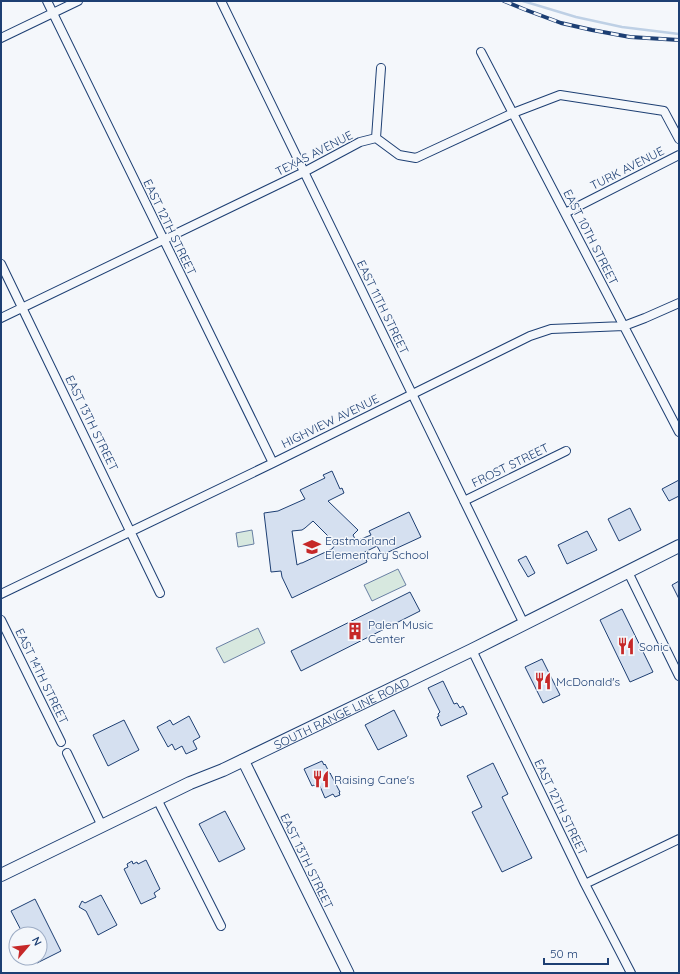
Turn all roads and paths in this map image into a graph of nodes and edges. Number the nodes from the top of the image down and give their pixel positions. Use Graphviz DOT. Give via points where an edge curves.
graph roads {
  1 [pos="47,1"];
  2 [pos="78,1"];
  3 [pos="221,1"];
  4 [pos="53,13"];
  5 [pos="1,38"];
  6 [pos="481,52"];
  7 [pos="381,68"];
  8 [pos="513,113"];
  9 [pos="376,138"];
  10 [pos="679,139"];
  11 [pos="679,156"];
  12 [pos="304,172"];
  13 [pos="565,213"];
  14 [pos="163,240"];
  15 [pos="1,264"];
  16 [pos="679,302"];
  17 [pos="22,308"];
  18 [pos="1,318"];
  19 [pos="624,326"];
  20 [pos="412,394"];
  21 [pos="679,432"];
  22 [pos="566,450"];
  23 [pos="273,463"];
  24 [pos="464,501"];
  25 [pos="130,531"];
  26 [pos="679,546"];
  27 [pos="628,572"];
  28 [pos="160,593"];
  29 [pos="1,594"];
  30 [pos="1,620"];
  31 [pos="524,624"];
  32 [pos="472,650"];
  33 [pos="679,676"];
  34 [pos="61,742"];
  35 [pos="67,753"];
  36 [pos="243,760"];
  37 [pos="158,799"];
  38 [pos="102,826"];
  39 [pos="679,839"];
  40 [pos="1,875"];
  41 [pos="585,884"];
  42 [pos="221,926"];
  43 [pos="348,973"];
  44 [pos="631,973"];
  1 -- 4 [label="street, EAST 12TH STREET"];
  2 -- 4 [label="street"];
  3 -- 12 [label="street, EAST 11TH STREET"];
  4 -- 5 [label="street"];
  4 -- 14 [label="street, EAST 12TH STREET"];
  6 -- 8 [label="street, EAST 10TH STREET"];
  7 -- 9 [label="street"];
  8 -- 9 [label="street" via="416,158 400,155"];
  8 -- 10 [label="street" via="560,95 664,111"];
  8 -- 13 [label="street, EAST 10TH STREET"];
  9 -- 12 [label="street, TEXAS AVENUE" via="360,142"];
  11 -- 13 [label="street, TURK AVENUE"];
  12 -- 14 [label="street, TEXAS AVENUE"];
  12 -- 20 [label="street, EAST 11TH STREET"];
  13 -- 19 [label="street, EAST 10TH STREET"];
  14 -- 17 [label="street, TEXAS AVENUE"];
  14 -- 23 [label="street, EAST 12TH STREET"];
  15 -- 17 [label="street, EAST 13TH STREET"];
  16 -- 19 [label="street, HIGHVIEW AVENUE"];
  17 -- 18 [label="street, TEXAS AVENUE"];
  17 -- 25 [label="street, EAST 13TH STREET"];
  19 -- 20 [label="street, HIGHVIEW AVENUE" via="551,330 530,336"];
  19 -- 21 [label="street, EAST 10TH STREET"];
  20 -- 23 [label="street, HIGHVIEW AVENUE"];
  20 -- 24 [label="street, EAST 11TH STREET"];
  22 -- 24 [label="street, FROST STREET"];
  23 -- 25 [label="street, HIGHVIEW AVENUE"];
  24 -- 31 [label="street, EAST 11TH STREET"];
  25 -- 28 [label="street, EAST 13TH STREET"];
  25 -- 29 [label="street, HIGHVIEW AVENUE"];
  26 -- 27 [label="main road, SOUTH RANGE LINE ROAD"];
  27 -- 31 [label="main road, SOUTH RANGE LINE ROAD"];
  27 -- 33 [label="street"];
  30 -- 34 [label="street, EAST 14TH STREET"];
  31 -- 32 [label="main road, SOUTH RANGE LINE ROAD"];
  32 -- 36 [label="main road, SOUTH RANGE LINE ROAD"];
  32 -- 41 [label="street, EAST 12TH STREET"];
  35 -- 38 [label="street"];
  36 -- 37 [label="main road, SOUTH RANGE LINE ROAD"];
  36 -- 43 [label="street, EAST 13TH STREET"];
  37 -- 38 [label="main road, SOUTH RANGE LINE ROAD"];
  37 -- 42 [label="street"];
  38 -- 40 [label="main road, SOUTH RANGE LINE ROAD"];
  39 -- 41 [label="street"];
  41 -- 44 [label="street, EAST 12TH STREET"];
}
